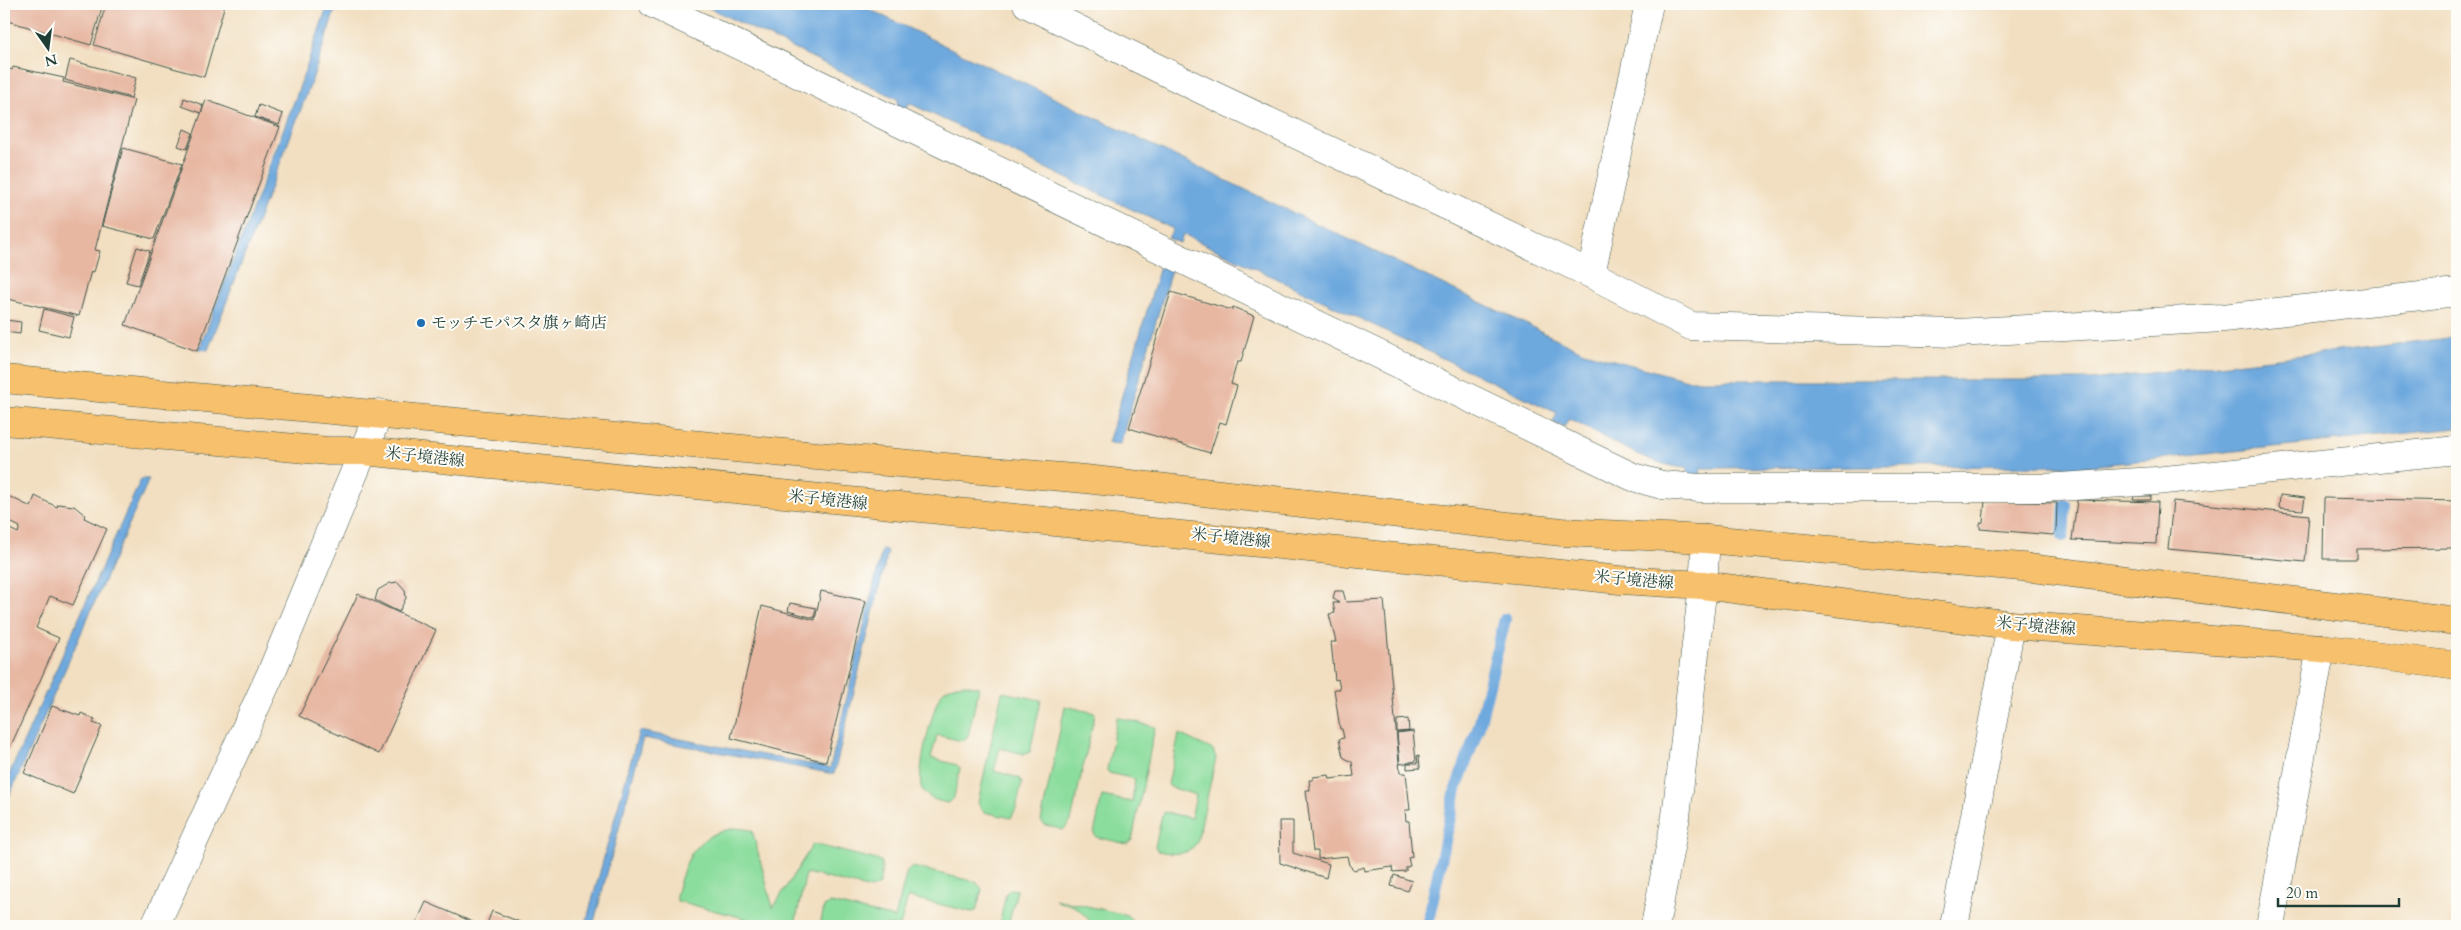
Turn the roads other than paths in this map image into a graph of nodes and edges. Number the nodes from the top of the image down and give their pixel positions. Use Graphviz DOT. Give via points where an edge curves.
graph roads {
  1 [pos="653,4"];
  2 [pos="1027,4"];
  3 [pos="1648,4"];
  4 [pos="1591,274"];
  5 [pos="2457,292"];
  6 [pos="4,379"];
  7 [pos="379,413"];
  8 [pos="4,421"];
  9 [pos="2457,450"];
  10 [pos="364,451"];
  11 [pos="1706,539"];
  12 [pos="1703,585"];
  13 [pos="2457,621"];
  14 [pos="2011,624"];
  15 [pos="2321,648"];
  16 [pos="2457,666"];
  17 [pos="155,926"];
  18 [pos="1655,926"];
  19 [pos="1954,926"];
  20 [pos="2270,926"];
  1 -- 9 [label="street" via="1633,477 1662,485 1700,488 2043,488 2155,481"];
  2 -- 4 [label="street"];
  3 -- 4 [label="street"];
  4 -- 5 [label="street" via="1691,326 1957,333 2223,318"];
  6 -- 7 [label="main road"];
  7 -- 10 [label="street"];
  7 -- 11 [label="main road" via="1085,479 1562,532"];
  8 -- 10 [label="main road, 米子境港線" via="328,451"];
  10 -- 12 [label="main road, 米子境港線" via="1620,580"];
  10 -- 17 [label="street" via="272,671"];
  11 -- 12 [label="street"];
  11 -- 13 [label="main road" via="2022,567"];
  12 -- 14 [label="main road, 米子境港線"];
  12 -- 18 [label="street" via="1676,816"];
  14 -- 15 [label="main road, 米子境港線"];
  14 -- 19 [label="street"];
  15 -- 16 [label="main road, 米子境港線"];
  15 -- 20 [label="street"];
}
